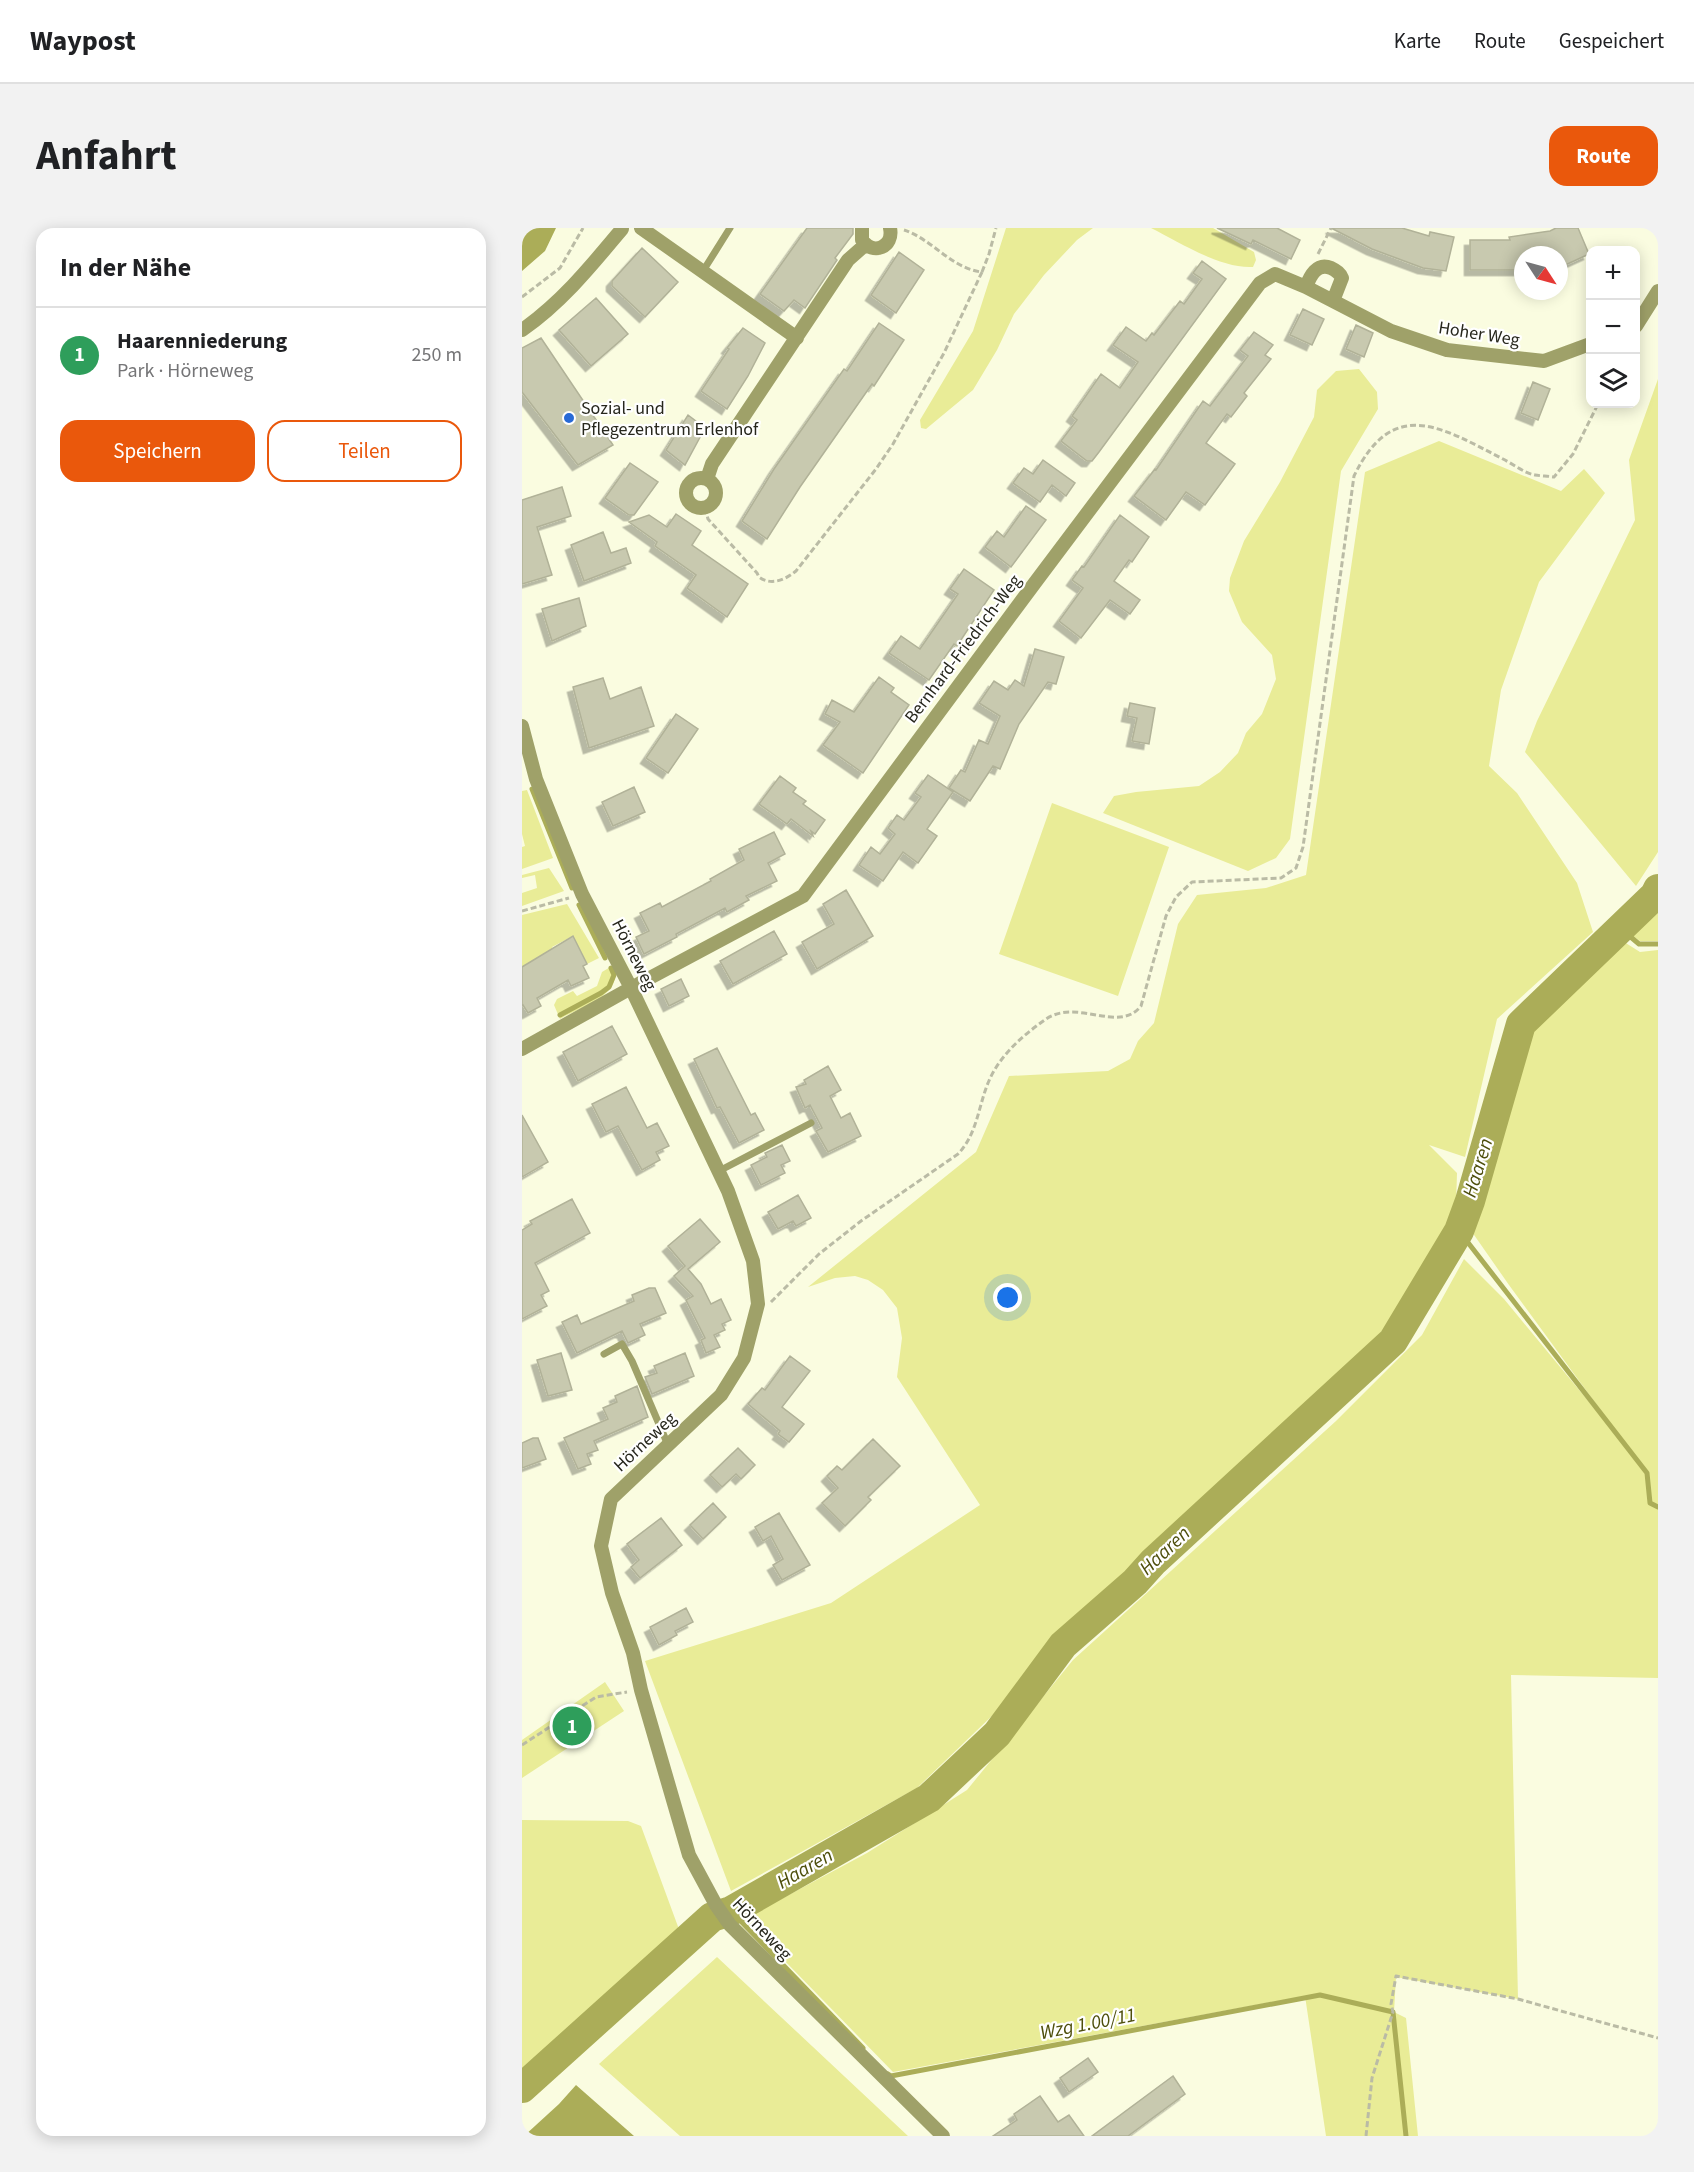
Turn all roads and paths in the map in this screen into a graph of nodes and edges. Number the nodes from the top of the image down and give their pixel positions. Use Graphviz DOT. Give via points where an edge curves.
graph roads {
  1 [pos="583,228"];
  2 [pos="622,228"];
  3 [pos="641,228"];
  4 [pos="730,228"];
  5 [pos="862,228"];
  6 [pos="890,228"];
  7 [pos="996,228"];
  8 [pos="1331,228"];
  9 [pos="865,245"];
  10 [pos="1316,270"];
  11 [pos="703,271"];
  12 [pos="982,272"];
  13 [pos="1275,274"];
  14 [pos="1306,287"];
  15 [pos="1658,291"];
  16 [pos="522,297"];
  17 [pos="1333,301"];
  18 [pos="1640,322"];
  19 [pos="522,330"];
  20 [pos="797,338"];
  21 [pos="1586,345"];
  22 [pos="1596,408"];
  23 [pos="706,479"];
  24 [pos="705,508"];
  25 [pos="522,726"];
  26 [pos="529,780"];
  27 [pos="582,894"];
  28 [pos="522,911"];
  29 [pos="631,988"];
  30 [pos="522,1049"];
  31 [pos="811,1124"];
  32 [pos="719,1171"];
  33 [pos="758,1304"];
  34 [pos="603,1354"];
  35 [pos="668,1445"];
  36 [pos="641,1690"];
  37 [pos="522,1745"];
  38 [pos="1658,2038"];
  39 [pos="943,2136"];
  40 [pos="1366,2136"];
  1 -- 16 [label="path" via="560,268"];
  2 -- 3 [label="street" via="631,233"];
  2 -- 19 [label="street" via="570,290"];
  3 -- 11 [label="street"];
  4 -- 11 [label="lane"];
  5 -- 9 [label="street"];
  6 -- 9 [label="street" via="891,238 885,246 875,249"];
  6 -- 12 [label="path" via="911,232 966,268"];
  7 -- 12 [label="path"];
  8 -- 10 [label="path" via="1317,257"];
  9 -- 20 [label="street" via="849,260"];
  10 -- 14 [label="street"];
  10 -- 17 [label="street" via="1327,267 1342,275"];
  11 -- 20 [label="street"];
  12 -- 24 [label="path" via="944,353 893,444 792,574 778,581 762,580 708,519"];
  13 -- 14 [label="street, Hoher Weg"];
  13 -- 29 [label="street, Bernhard-Friedrich-Weg" via="1260,283 803,896"];
  14 -- 17 [label="street, Hoher Weg"];
  15 -- 18 [label="street"];
  17 -- 21 [label="street, Hoher Weg" via="1390,331 1447,350 1544,361"];
  20 -- 23 [label="street" via="712,464"];
  22 -- 33 [label="path" via="1573,454 1554,477 1534,475 1444,430 1422,425 1400,427 1381,436 1365,454 1354,476 1303,847 1296,868 1281,878 1192,882 1176,897 1166,916 1141,1006 1134,1015 1121,1019 1078,1011 1049,1017 1022,1037 999,1062 988,1083 974,1133 958,1154 819,1254 774,1302"];
  23 -- 24 [label="street" via="714,484 717,493 714,502"];
  23 -- 24 [label="street" via="693,480 686,494 694,507"];
  25 -- 26 [label="street, Hörneweg"];
  26 -- 27 [label="street, Hörneweg"];
  27 -- 28 [label="path"];
  27 -- 29 [label="street, Hörneweg"];
  29 -- 30 [label="street, Bernhard-Friedrich-Weg"];
  29 -- 32 [label="street, Hörneweg"];
  31 -- 32 [label="lane"];
  32 -- 33 [label="street, Hörneweg" via="753,1262"];
  33 -- 35 [label="street, Hörneweg" via="744,1358 721,1395"];
  34 -- 35 [label="lane" via="622,1344"];
  35 -- 36 [label="street, Hörneweg" via="611,1499 601,1546"];
  36 -- 37 [label="path" via="596,1697"];
  36 -- 39 [label="street, Hörneweg" via="689,1855 716,1905 730,1925"];
  38 -- 40 [label="path" via="1518,1999 1396,1977 1391,2004 1394,2012 1372,2078"];
}
